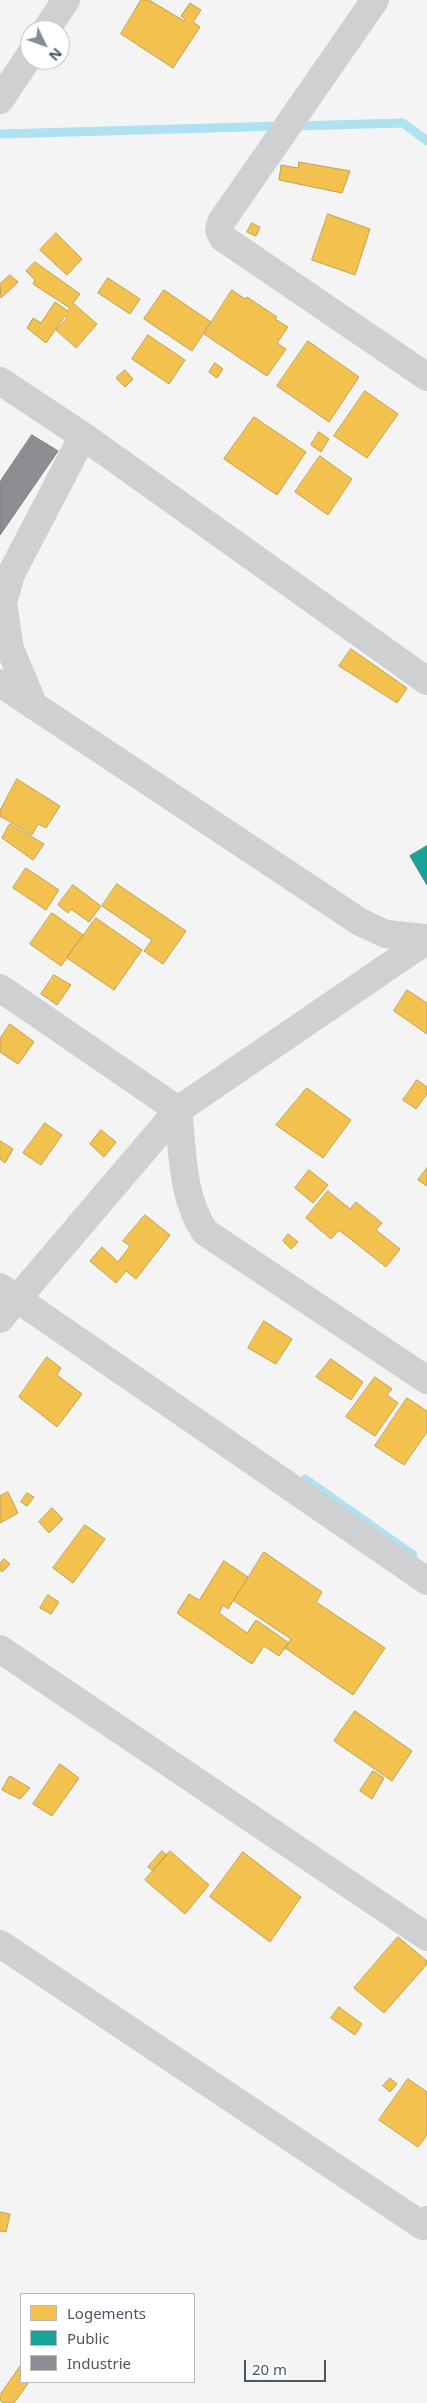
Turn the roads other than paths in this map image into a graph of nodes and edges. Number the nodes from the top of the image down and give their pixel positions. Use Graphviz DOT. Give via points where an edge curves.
graph roads {
  1 [pos="66,0"];
  2 [pos="375,0"];
  3 [pos="53,20"];
  4 [pos="20,70"];
  5 [pos="0,100"];
  6 [pos="427,377"];
  7 [pos="0,381"];
  8 [pos="83,436"];
  9 [pos="427,681"];
  10 [pos="0,683"];
  11 [pos="34,706"];
  12 [pos="427,939"];
  13 [pos="0,988"];
  14 [pos="178,1110"];
  15 [pos="8,1292"];
  16 [pos="0,1319"];
  17 [pos="426,1376"];
  18 [pos="427,1581"];
  19 [pos="0,1649"];
  20 [pos="427,1936"];
  21 [pos="0,1944"];
  22 [pos="426,2225"];
  1 -- 3 [label="street"];
  2 -- 6 [label="street" via="221,222 219,230 223,238"];
  4 -- 5 [label="street"];
  7 -- 8 [label="street"];
  8 -- 9 [label="street"];
  8 -- 11 [label="street" via="11,574 3,603 10,649"];
  10 -- 11 [label="street"];
  11 -- 12 [label="street" via="360,922 386,934"];
  12 -- 14 [label="street"];
  13 -- 14 [label="street"];
  14 -- 15 [label="street"];
  14 -- 17 [label="street" via="188,1198 205,1232"];
  15 -- 16 [label="street"];
  15 -- 18 [label="street"];
  19 -- 20 [label="street"];
  21 -- 22 [label="street"];
}
